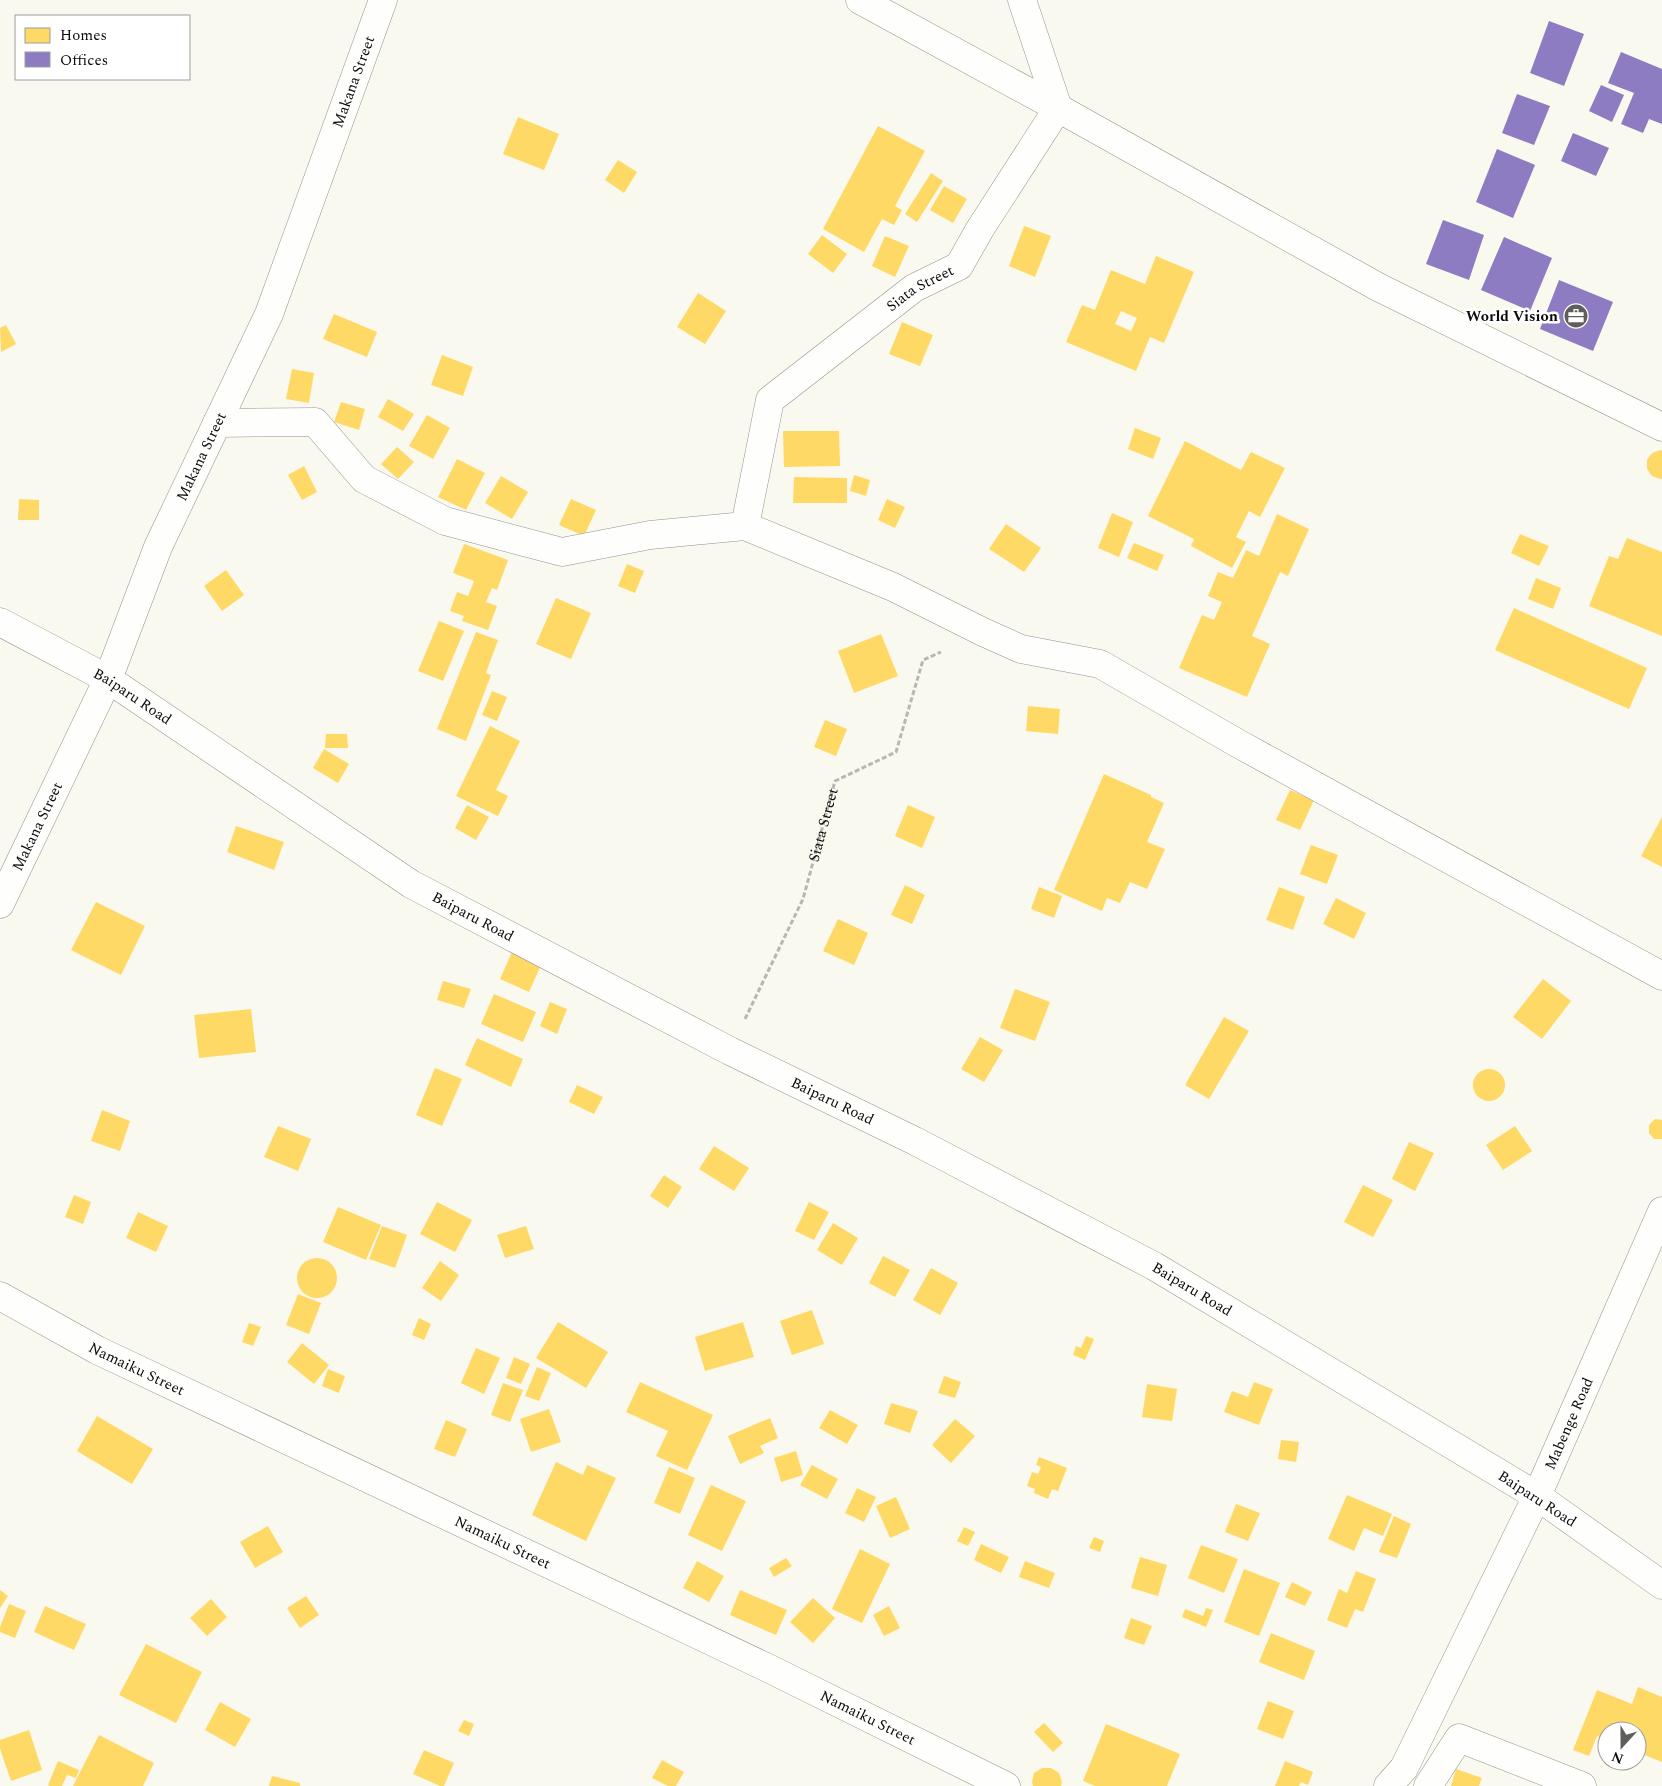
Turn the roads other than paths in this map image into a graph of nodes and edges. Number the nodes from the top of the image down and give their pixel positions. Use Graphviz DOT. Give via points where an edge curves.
graph roads {
  1 [pos="382,0"];
  2 [pos="860,0"];
  3 [pos="1022,0"];
  4 [pos="1058,108"];
  5 [pos="217,424"];
  6 [pos="1662,427"];
  7 [pos="745,526"];
  8 [pos="0,622"];
  9 [pos="108,679"];
  10 [pos="0,904"];
  11 [pos="1662,976"];
  12 [pos="1662,1211"];
  13 [pos="0,1296"];
  14 [pos="1537,1496"];
  15 [pos="1662,1585"];
  16 [pos="1396,1777"];
  17 [pos="1006,1786"];
  18 [pos="1428,1786"];
  19 [pos="1582,1786"];
  1 -- 5 [label="street, Makana Street" via="269,314"];
  2 -- 4 [label="street"];
  3 -- 4 [label="street"];
  4 -- 6 [label="street" via="1378,287"];
  4 -- 7 [label="street, Siata Street" via="959,266 914,288 770,400"];
  5 -- 7 [label="street" via="315,422 364,479 445,521 562,552 650,535"];
  5 -- 9 [label="street, Makana Street" via="158,547"];
  7 -- 11 [label="street" via="893,587 1021,649 1100,664"];
  8 -- 9 [label="street, Baiparu Road"];
  9 -- 10 [label="street, Makana Street"];
  9 -- 14 [label="street, Baiparu Road" via="412,884 730,1051 915,1141 1154,1266"];
  12 -- 14 [label="street, Mabenge Road"];
  13 -- 17 [label="street, Namaiku Street" via="97,1350 770,1669"];
  14 -- 15 [label="street, Baiparu Road"];
  14 -- 16 [label="street, Mabenge Road"];
  18 -- 19 [label="street" via="1459,1738"];
}
